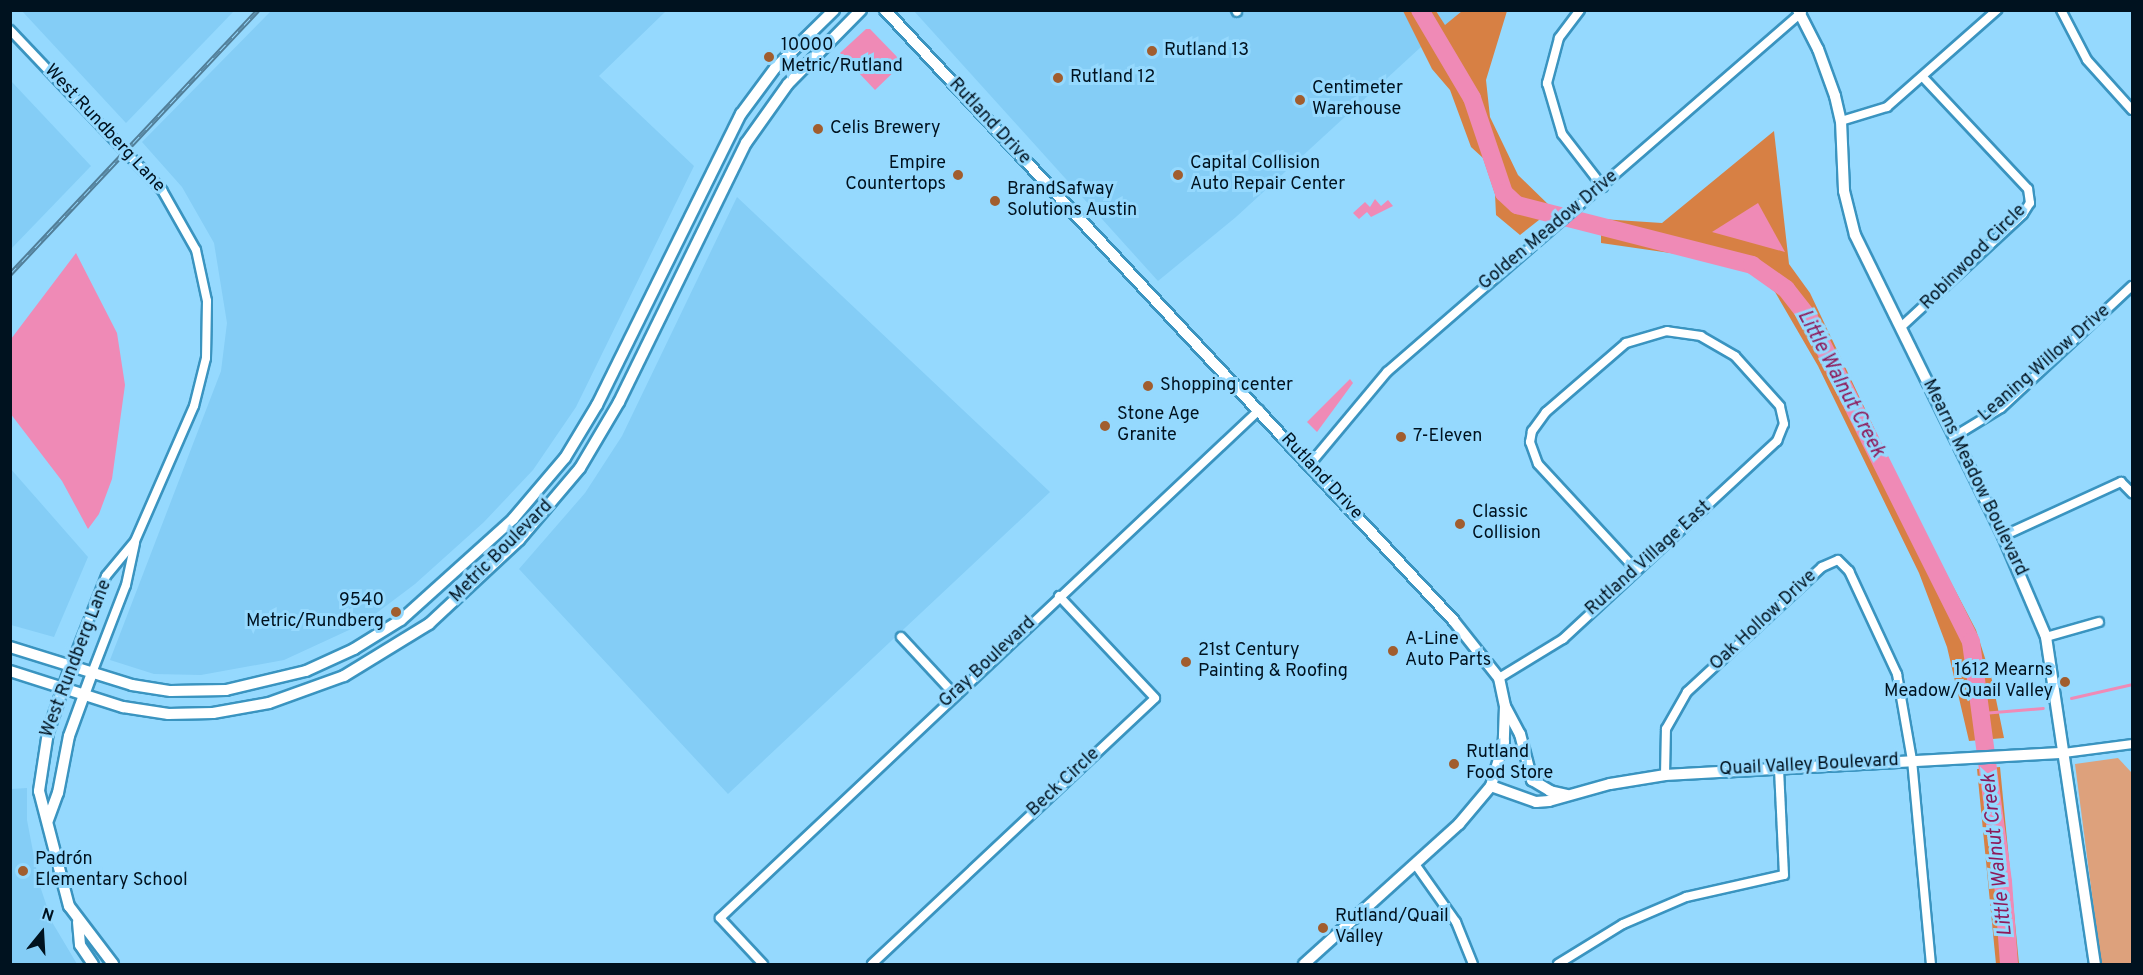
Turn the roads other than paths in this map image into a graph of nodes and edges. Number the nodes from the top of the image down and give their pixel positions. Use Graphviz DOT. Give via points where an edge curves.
graph roads {
  1 [pos="834,10"];
  2 [pos="861,10"];
  3 [pos="885,10"];
  4 [pos="1580,10"];
  5 [pos="1997,10"];
  6 [pos="2061,10"];
  7 [pos="1801,12"];
  8 [pos="10,30"];
  9 [pos="1923,77"];
  10 [pos="2133,110"];
  11 [pos="1841,121"];
  12 [pos="715,160"];
  13 [pos="732,169"];
  14 [pos="1603,187"];
  15 [pos="2131,292"];
  16 [pos="1901,327"];
  17 [pos="1259,410"];
  18 [pos="1955,436"];
  19 [pos="565,458"];
  20 [pos="1310,464"];
  21 [pos="580,468"];
  22 [pos="2133,493"];
  23 [pos="2003,536"];
  24 [pos="135,541"];
  25 [pos="1636,570"];
  26 [pos="1059,596"];
  27 [pos="2099,622"];
  28 [pos="901,637"];
  29 [pos="2046,637"];
  30 [pos="360,646"];
  31 [pos="10,647"];
  32 [pos="369,663"];
  33 [pos="71,665"];
  34 [pos="10,671"];
  35 [pos="92,673"];
  36 [pos="1499,678"];
  37 [pos="62,688"];
  38 [pos="954,694"];
  39 [pos="83,695"];
  40 [pos="1505,706"];
  41 [pos="2133,744"];
  42 [pos="2064,753"];
  43 [pos="1912,760"];
  44 [pos="1779,768"];
  45 [pos="1665,775"];
  46 [pos="1491,786"];
  47 [pos="1570,795"];
  48 [pos="48,819"];
  49 [pos="1416,864"];
  50 [pos="78,922"];
  51 [pos="93,964"];
  52 [pos="113,964"];
  53 [pos="763,964"];
  54 [pos="872,964"];
  55 [pos="1304,964"];
  56 [pos="1473,964"];
  57 [pos="1558,964"];
  58 [pos="1931,964"];
  59 [pos="2095,964"];
  1 -- 12 [label="street, Metric Boulevard" via="763,83"];
  2 -- 13 [label="street, Metric Boulevard" via="788,84"];
  3 -- 17 [label="street, Rutland Drive"];
  4 -- 14 [label="street" via="1559,39 1547,83 1562,134"];
  5 -- 9 [label="street"];
  6 -- 10 [label="street" via="2083,56"];
  7 -- 11 [label="street, Mearns Meadow Boulevard" via="1818,49"];
  7 -- 14 [label="street, Golden Meadow Drive"];
  8 -- 24 [label="street, West Rundberg Lane" via="162,190 187,229 202,272 209,329 201,386 163,484"];
  9 -- 11 [label="street" via="1887,107"];
  9 -- 16 [label="street, Robinwood Circle" via="2028,189 2030,203 2023,214"];
  11 -- 16 [label="street, Mearns Meadow Boulevard" via="1844,191 1855,235"];
  12 -- 13 [label="street"];
  12 -- 19 [label="street, Metric Boulevard" via="601,397"];
  13 -- 21 [label="street, Metric Boulevard" via="619,402"];
  14 -- 20 [label="street, Golden Meadow Drive" via="1374,384"];
  15 -- 18 [label="street, Leaning Willow Drive" via="2001,408"];
  16 -- 18 [label="street, Mearns Meadow Boulevard"];
  17 -- 20 [label="street, Rutland Drive"];
  17 -- 26 [label="street, Gray Boulevard"];
  18 -- 23 [label="street, Mearns Meadow Boulevard"];
  19 -- 21 [label="street"];
  19 -- 30 [label="street, Metric Boulevard" via="530,502 431,596"];
  20 -- 36 [label="street, Rutland Drive" via="1466,633"];
  21 -- 32 [label="street, Metric Boulevard" via="519,540 443,612"];
  22 -- 23 [label="street" via="2121,482"];
  23 -- 29 [label="street, Mearns Meadow Boulevard"];
  24 -- 33 [label="street, West Rundberg Lane" via="106,576"];
  24 -- 35 [label="street, West Rundberg Lane" via="126,585"];
  25 -- 25 [label="street, Rutland Village East" via="1777,441 1784,424 1780,406 1735,356 1701,336 1667,331 1626,343 1539,420 1530,442 1538,464"];
  25 -- 36 [label="street, Rutland Village East" via="1563,639"];
  26 -- 38 [label="street, Gray Boulevard"];
  26 -- 54 [label="street, Beck Circle" via="1155,698"];
  27 -- 29 [label="street"];
  28 -- 38 [label="street"];
  29 -- 42 [label="street, Mearns Meadow Boulevard"];
  30 -- 32 [label="street"];
  30 -- 35 [label="street, Metric Boulevard" via="306,671 226,690 146,688"];
  31 -- 33 [label="street, Metric Boulevard"];
  32 -- 39 [label="street, Metric Boulevard" via="290,697 213,714 138,710"];
  33 -- 35 [label="street, Metric Boulevard"];
  33 -- 37 [label="street, West Rundberg Lane"];
  34 -- 37 [label="street, Metric Boulevard"];
  35 -- 39 [label="street, West Rundberg Lane"];
  36 -- 40 [label="street, Rutland Drive"];
  37 -- 39 [label="street, Metric Boulevard"];
  37 -- 48 [label="street, West Rundberg Lane" via="42,758 39,790 47,796"];
  38 -- 53 [label="street, Gray Boulevard" via="720,918"];
  39 -- 48 [label="street, West Rundberg Lane"];
  40 -- 46 [label="street, Rutland Drive" via="1504,742"];
  40 -- 47 [label="street" via="1520,734 1532,780 1550,791"];
  41 -- 42 [label="street, Quail Valley Boulevard"];
  42 -- 43 [label="street, Quail Valley Boulevard"];
  42 -- 59 [label="street, Mearns Meadow Boulevard"];
  43 -- 44 [label="street, Quail Valley Boulevard"];
  43 -- 45 [label="street, Oak Hollow Drive" via="1897,674 1849,571 1838,560 1822,567 1687,692 1666,729"];
  43 -- 58 [label="street, Oak Hollow Drive"];
  44 -- 45 [label="street, Quail Valley Boulevard"];
  44 -- 57 [label="street" via="1784,875 1734,884 1677,901 1623,924"];
  45 -- 47 [label="street, Quail Valley Boulevard"];
  46 -- 47 [label="street, Quail Valley Boulevard" via="1536,802"];
  46 -- 49 [label="street, Rutland Drive" via="1476,807"];
  48 -- 50 [label="street, West Rundberg Lane" via="61,887"];
  49 -- 55 [label="street, Rutland Drive"];
  49 -- 56 [label="street" via="1456,922"];
  50 -- 51 [label="street, West Rundberg Lane" via="80,945"];
  50 -- 52 [label="street, West Rundberg Lane"];
}
